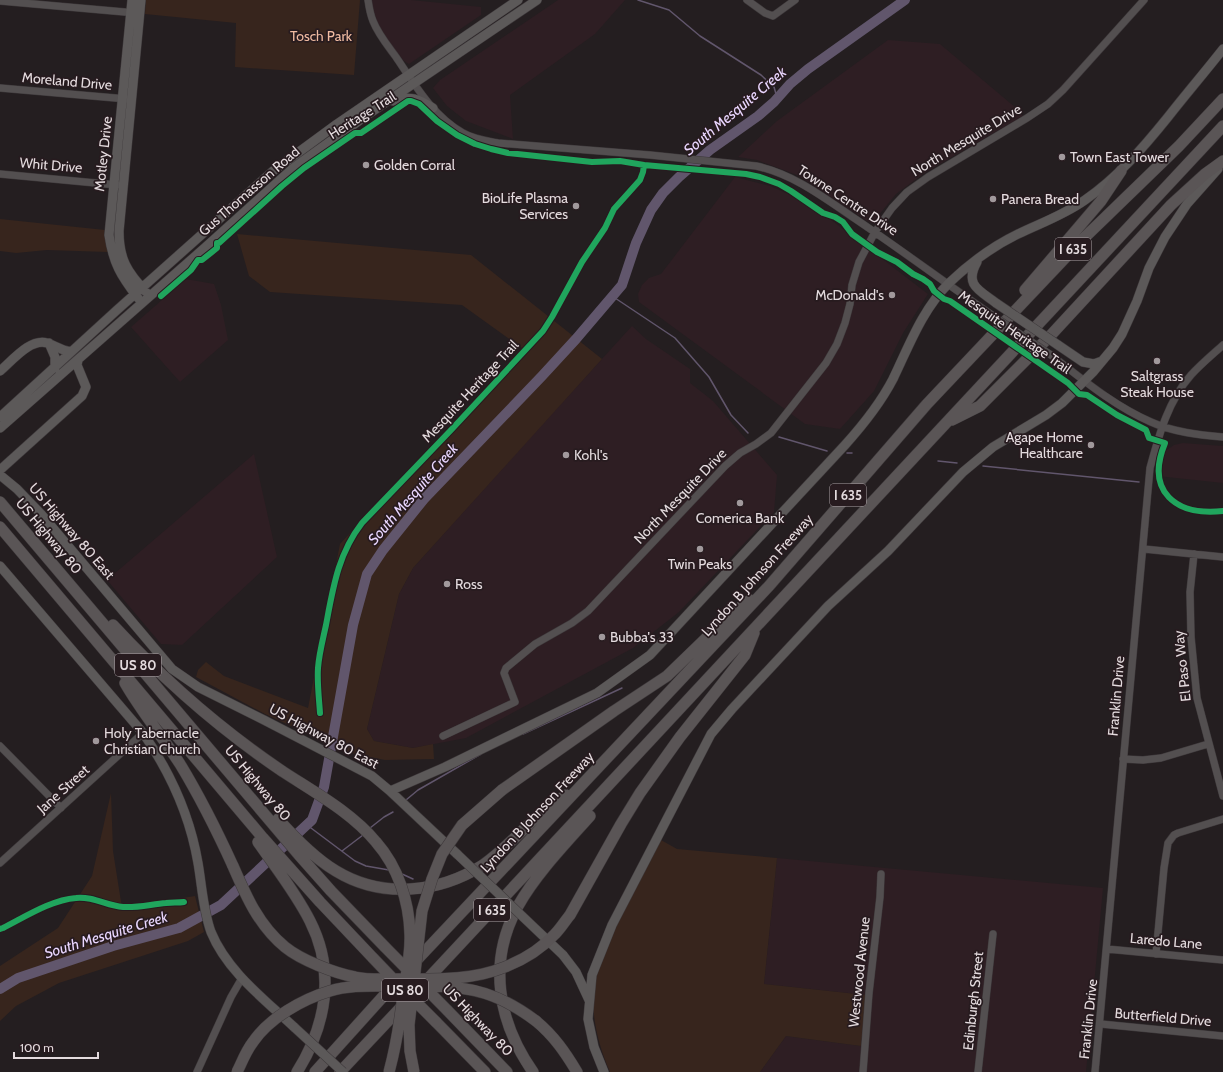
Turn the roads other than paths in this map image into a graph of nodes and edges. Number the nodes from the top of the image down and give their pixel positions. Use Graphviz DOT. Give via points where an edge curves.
graph roads {
  1 [pos="132,0"];
  2 [pos="141,0"];
  3 [pos="368,0"];
  4 [pos="518,0"];
  5 [pos="537,0"];
  6 [pos="747,0"];
  7 [pos="795,0"];
  8 [pos="1144,0"];
  9 [pos="0,1"];
  10 [pos="507,7"];
  11 [pos="131,13"];
  12 [pos="140,13"];
  13 [pos="513,16"];
  14 [pos="1223,49"];
  15 [pos="409,75"];
  16 [pos="414,83"];
  17 [pos="0,88"];
  18 [pos="127,99"];
  19 [pos="1223,99"];
  20 [pos="384,104"];
  21 [pos="433,108"];
  22 [pos="337,124"];
  23 [pos="1223,126"];
  24 [pos="343,132"];
  25 [pos="1223,162"];
  26 [pos="273,171"];
  27 [pos="1121,171"];
  28 [pos="0,174"];
  29 [pos="280,180"];
  30 [pos="119,185"];
  31 [pos="875,232"];
  32 [pos="980,257"];
  33 [pos="948,285"];
  34 [pos="138,291"];
  35 [pos="150,296"];
  36 [pos="142,303"];
  37 [pos="87,337"];
  38 [pos="49,343"];
  39 [pos="94,345"];
  40 [pos="1223,345"];
  41 [pos="71,352"];
  42 [pos="78,360"];
  43 [pos="1102,362"];
  44 [pos="0,371"];
  45 [pos="59,371"];
  46 [pos="1085,381"];
  47 [pos="84,382"];
  48 [pos="927,404"];
  49 [pos="0,417"];
  50 [pos="945,423"];
  51 [pos="1162,426"];
  52 [pos="0,428"];
  53 [pos="1223,437"];
  54 [pos="0,470"];
  55 [pos="0,474"];
  56 [pos="0,502"];
  57 [pos="0,527"];
  58 [pos="1144,549"];
  59 [pos="1194,554"];
  60 [pos="1223,557"];
  61 [pos="0,566"];
  62 [pos="57,569"];
  63 [pos="769,586"];
  64 [pos="758,625"];
  65 [pos="113,661"];
  66 [pos="143,733"];
  67 [pos="443,736"];
  68 [pos="1208,744"];
  69 [pos="0,746"];
  70 [pos="644,747"];
  71 [pos="1123,759"];
  72 [pos="589,778"];
  73 [pos="390,791"];
  74 [pos="1223,796"];
  75 [pos="61,808"];
  76 [pos="1223,819"];
  77 [pos="304,852"];
  78 [pos="0,863"];
  79 [pos="286,873"];
  80 [pos="881,874"];
  81 [pos="993,934"];
  82 [pos="1107,949"];
  83 [pos="1156,954"];
  84 [pos="1223,960"];
  85 [pos="242,978"];
  86 [pos="589,1001"];
  87 [pos="1101,1024"];
  88 [pos="1223,1036"];
  89 [pos="197,1072"];
  90 [pos="237,1072"];
  91 [pos="297,1072"];
  92 [pos="315,1072"];
  93 [pos="342,1072"];
  94 [pos="389,1072"];
  95 [pos="414,1072"];
  96 [pos="485,1072"];
  97 [pos="507,1072"];
  98 [pos="533,1072"];
  99 [pos="577,1072"];
  100 [pos="604,1072"];
  101 [pos="863,1072"];
  102 [pos="978,1072"];
  103 [pos="1095,1072"];
  1 -- 11 [label="main road, Motley Drive"];
  2 -- 12 [label="main road, Motley Drive"];
  3 -- 15 [label="street, Towne Centre Drive" via="373,22"];
  4 -- 10 [label="main road, Gus Thomasson Road"];
  5 -- 13 [label="main road, Gus Thomasson Road"];
  6 -- 7 [label="street" via="773,16"];
  8 -- 31 [label="street, North Mesquite Drive" via="1048,104 907,192"];
  9 -- 11 [label="street"];
  10 -- 13 [label="main road"];
  10 -- 15 [label="main road, Gus Thomasson Road"];
  11 -- 12 [label="street"];
  11 -- 18 [label="main road, Motley Drive"];
  12 -- 18 [label="main road, Motley Drive"];
  13 -- 16 [label="main road, Gus Thomasson Road"];
  14 -- 27 [label="main road, Lyndon B Johnson Freeway"];
  15 -- 16 [label="street, Towne Centre Drive"];
  15 -- 22 [label="main road, Gus Thomasson Road"];
  16 -- 20 [label="main road, Gus Thomasson Road"];
  16 -- 21 [label="street, Towne Centre Drive"];
  17 -- 18 [label="street, Moreland Drive"];
  18 -- 30 [label="main road, Motley Drive"];
  19 -- 48 [label="highway, Lyndon B Johnson Freeway / I 635" via="1179,146 1083,239"];
  20 -- 21 [label="main road" via="407,98 418,99"];
  20 -- 24 [label="main road, Gus Thomasson Road"];
  21 -- 31 [label="street, Towne Centre Drive" via="464,133 498,143 650,155 765,168 810,188"];
  22 -- 24 [label="main road"];
  22 -- 26 [label="main road, Gus Thomasson Road"];
  23 -- 50 [label="highway, I 635"];
  24 -- 29 [label="main road, Gus Thomasson Road"];
  25 -- 43 [label="main road" via="1187,204 1165,237 1149,268 1130,319"];
  25 -- 50 [label="highway" via="1205,174 1171,205 1051,335 980,406"];
  26 -- 29 [label="main road"];
  26 -- 34 [label="main road, Gus Thomasson Road"];
  27 -- 32 [label="main road, Lyndon B Johnson Freeway" via="1084,201 999,244"];
  27 -- 48 [label="highway" via="1101,201 1057,254"];
  28 -- 30 [label="street, Whit Drive"];
  29 -- 35 [label="main road, Gus Thomasson Road"];
  30 -- 34 [label="main road, Motley Drive" via="109,235 111,248 119,262 121,275"];
  31 -- 33 [label="street, Towne Centre Drive"];
  31 -- 67 [label="street, North Mesquite Drive" via="859,262 845,323 836,344 826,363 771,433 725,466 588,611 572,624 535,644 506,668 504,673 515,702"];
  32 -- 33 [label="main road, Lyndon B Johnson Freeway"];
  32 -- 43 [label="main road, bridge" via="972,271 974,285 996,303 1083,362"];
  33 -- 46 [label="street, Towne Centre Drive, bridge"];
  33 -- 73 [label="main road, Lyndon B Johnson Freeway" via="915,331 892,380 864,423 650,655 597,693"];
  34 -- 35 [label="main road, Motley Drive"];
  34 -- 36 [label="main road, Motley Drive"];
  34 -- 37 [label="main road, Gus Thomasson Road"];
  35 -- 36 [label="main road, Gus Thomasson Road"];
  36 -- 39 [label="main road, Gus Thomasson Road"];
  37 -- 39 [label="main road"];
  37 -- 41 [label="main road, Gus Thomasson Road"];
  38 -- 41 [label="main road" via="62,351"];
  38 -- 44 [label="main road" via="33,343"];
  38 -- 45 [label="main road"];
  39 -- 42 [label="main road, Gus Thomasson Road"];
  40 -- 51 [label="street, Franklin Drive" via="1190,376 1178,393"];
  41 -- 45 [label="main road, Gus Thomasson Road"];
  42 -- 45 [label="main road, Gus Thomasson Road"];
  42 -- 47 [label="main road" via="77,365"];
  43 -- 46 [label="main road"];
  45 -- 47 [label="main road" via="75,374"];
  45 -- 49 [label="main road, Gus Thomasson Road"];
  45 -- 52 [label="main road, Gus Thomasson Road"];
  46 -- 51 [label="street, Towne Centre Drive" via="1137,415"];
  46 -- 86 [label="main road" via="1046,415 998,443 962,472 888,551 823,612 711,734 612,925 592,975"];
  47 -- 54 [label="main road" via="86,387 82,396"];
  48 -- 63 [label="highway, Lyndon B Johnson Freeway / I 635"];
  50 -- 64 [label="highway, I 635"];
  51 -- 53 [label="street, Towne Centre Drive" via="1186,433"];
  51 -- 58 [label="street, Franklin Drive" via="1150,468"];
  55 -- 73 [label="main road, US Highway 80 East" via="41,514 172,669 198,687 372,776"];
  56 -- 62 [label="highway, US Highway 80 / US 80"];
  57 -- 65 [label="highway, US 80"];
  58 -- 59 [label="street"];
  58 -- 71 [label="street, Franklin Drive"];
  59 -- 60 [label="street"];
  59 -- 68 [label="street, El Paso Way" via="1190,592 1191,637 1198,698"];
  61 -- 66 [label="main road"];
  62 -- 77 [label="highway, US Highway 80 / US 80" via="218,758 246,784 279,826"];
  62 -- 94 [label="highway, bridge" via="86,594 189,701 232,736 344,812 377,842 390,860 406,899 410,935 398,1038"];
  63 -- 72 [label="highway, Lyndon B Johnson Freeway / I 635"];
  63 -- 95 [label="highway, bridge" via="730,615 667,676 502,790 462,825 442,854 422,911 409,1025"];
  64 -- 65 [label="highway, bridge" via="745,655 680,736 640,793 570,915 555,934 528,956 505,968 456,978 356,978 304,958 274,938 252,906 207,810 160,734 132,695"];
  64 -- 70 [label="highway, I 635"];
  65 -- 79 [label="highway, US 80" via="236,806"];
  66 -- 75 [label="street, Jane Street"];
  66 -- 85 [label="main road" via="167,772 186,815 195,846 208,922 217,943"];
  68 -- 71 [label="street" via="1160,758"];
  68 -- 74 [label="street, El Paso Way"];
  69 -- 75 [label="street"];
  70 -- 93 [label="highway, I 635"];
  70 -- 98 [label="highway" via="537,879 518,906 508,931 501,958 503,1007 513,1038"];
  71 -- 82 [label="street, Franklin Drive"];
  72 -- 77 [label="highway" via="541,814 484,864 462,877 438,885 402,890 368,885 337,872"];
  72 -- 92 [label="highway, Lyndon B Johnson Freeway / I 635"];
  73 -- 86 [label="main road, US Highway 80 East, bridge" via="563,955 576,972"];
  75 -- 78 [label="street, Jane Street"];
  76 -- 83 [label="street" via="1174,834 1168,843"];
  77 -- 97 [label="highway, US Highway 80 / US 80, bridge" via="331,891"];
  79 -- 91 [label="highway" via="317,937 325,993 320,1021"];
  79 -- 96 [label="highway, US 80, bridge"];
  80 -- 101 [label="street, Westwood Avenue"];
  81 -- 102 [label="street, Edinburgh Street"];
  82 -- 83 [label="street, Laredo Lane"];
  82 -- 87 [label="street, Franklin Drive"];
  83 -- 84 [label="street, Laredo Lane"];
  85 -- 89 [label="street"];
  85 -- 93 [label="main road, bridge"];
  86 -- 100 [label="main road, US Highway 80 East" via="590,1033"];
  87 -- 88 [label="street, Butterfield Drive"];
  87 -- 103 [label="street, Franklin Drive"];
  90 -- 99 [label="highway, bridge" via="252,1043 264,1028 301,1003 330,991 350,987 410,986 464,988 509,1003 546,1029 561,1046"];
}
